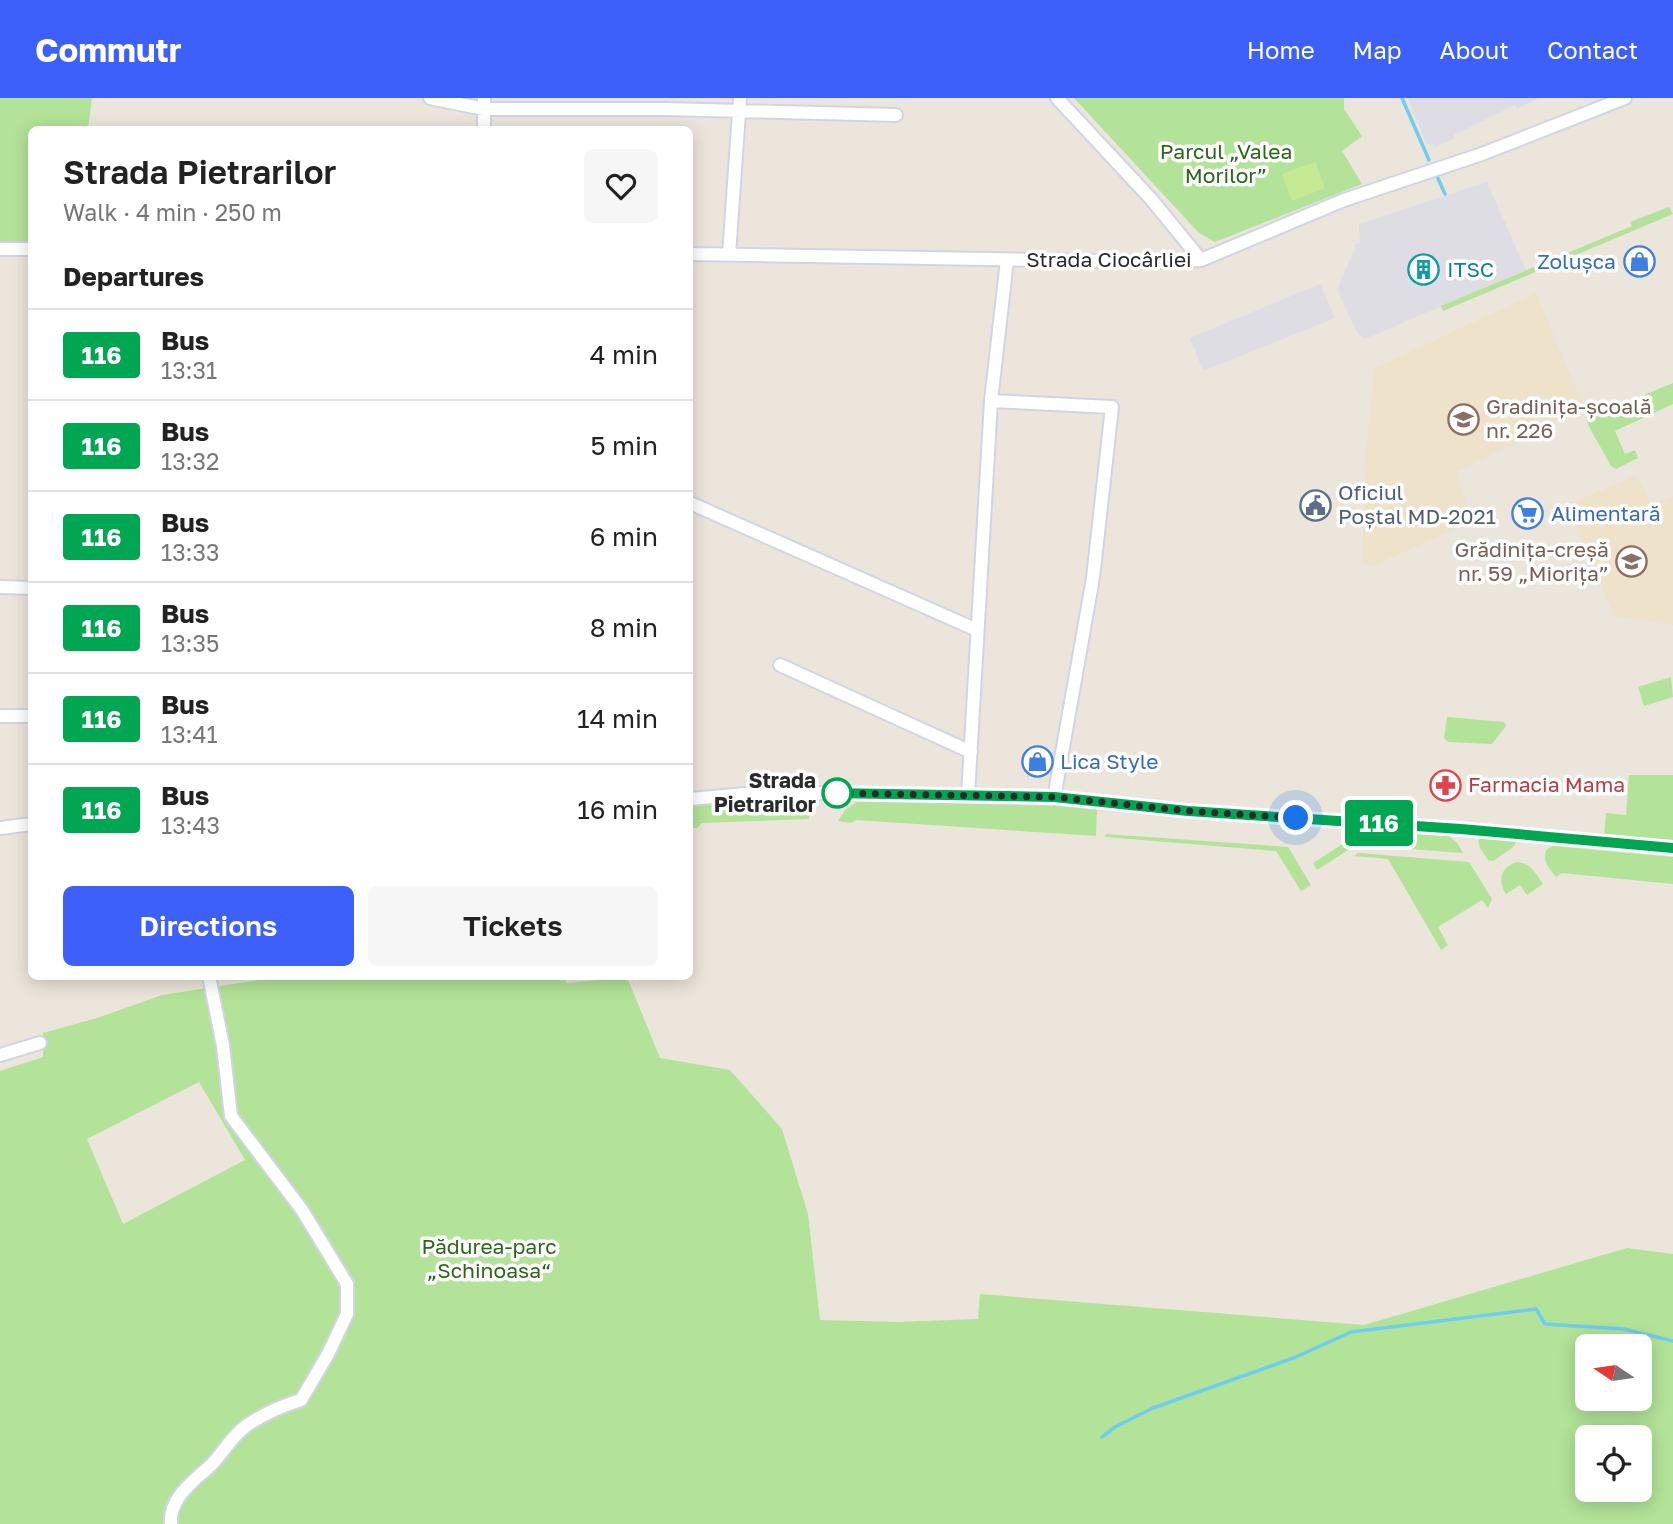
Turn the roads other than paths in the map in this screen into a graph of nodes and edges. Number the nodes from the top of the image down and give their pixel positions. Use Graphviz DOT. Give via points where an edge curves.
graph roads {
  1 [pos="430,98"];
  2 [pos="1058,98"];
  3 [pos="1625,98"];
  4 [pos="484,103"];
  5 [pos="665,103"];
  6 [pos="740,104"];
  7 [pos="896,115"];
  8 [pos="484,126"];
  9 [pos="0,249"];
  10 [pos="28,249"];
  11 [pos="693,254"];
  12 [pos="729,255"];
  13 [pos="1007,260"];
  14 [pos="1201,260"];
  15 [pos="991,401"];
  16 [pos="693,504"];
  17 [pos="0,587"];
  18 [pos="28,588"];
  19 [pos="977,630"];
  20 [pos="780,665"];
  21 [pos="0,716"];
  22 [pos="28,716"];
  23 [pos="971,752"];
  24 [pos="968,796"];
  25 [pos="1054,797"];
  26 [pos="693,799"];
  27 [pos="28,824"];
  28 [pos="0,828"];
  29 [pos="1673,848"];
  30 [pos="210,980"];
  31 [pos="40,1043"];
  32 [pos="0,1055"];
  33 [pos="171,1524"];
  1 -- 4 [label="street"];
  2 -- 14 [label="street"];
  3 -- 14 [label="street, Strada Ciocârliei" via="1482,154 1344,200"];
  4 -- 5 [label="street"];
  4 -- 8 [label="street"];
  5 -- 6 [label="street"];
  6 -- 7 [label="street"];
  6 -- 12 [label="street"];
  9 -- 10 [label="street"];
  11 -- 12 [label="street, Strada Ciocârliei"];
  12 -- 13 [label="street, Strada Ciocârliei"];
  13 -- 14 [label="street, Strada Ciocârliei"];
  13 -- 15 [label="street"];
  15 -- 19 [label="street"];
  15 -- 25 [label="street" via="1112,407 1093,578"];
  16 -- 19 [label="street"];
  17 -- 18 [label="street"];
  19 -- 23 [label="street"];
  20 -- 23 [label="street"];
  21 -- 22 [label="street"];
  23 -- 24 [label="street"];
  24 -- 25 [label="street"];
  24 -- 26 [label="street" via="767,792"];
  25 -- 29 [label="street"];
  27 -- 28 [label="street"];
  30 -- 33 [label="street" via="231,1116 302,1210 347,1284 346,1314 301,1400 244,1427 185,1488 170,1512"];
  31 -- 32 [label="street"];
}
